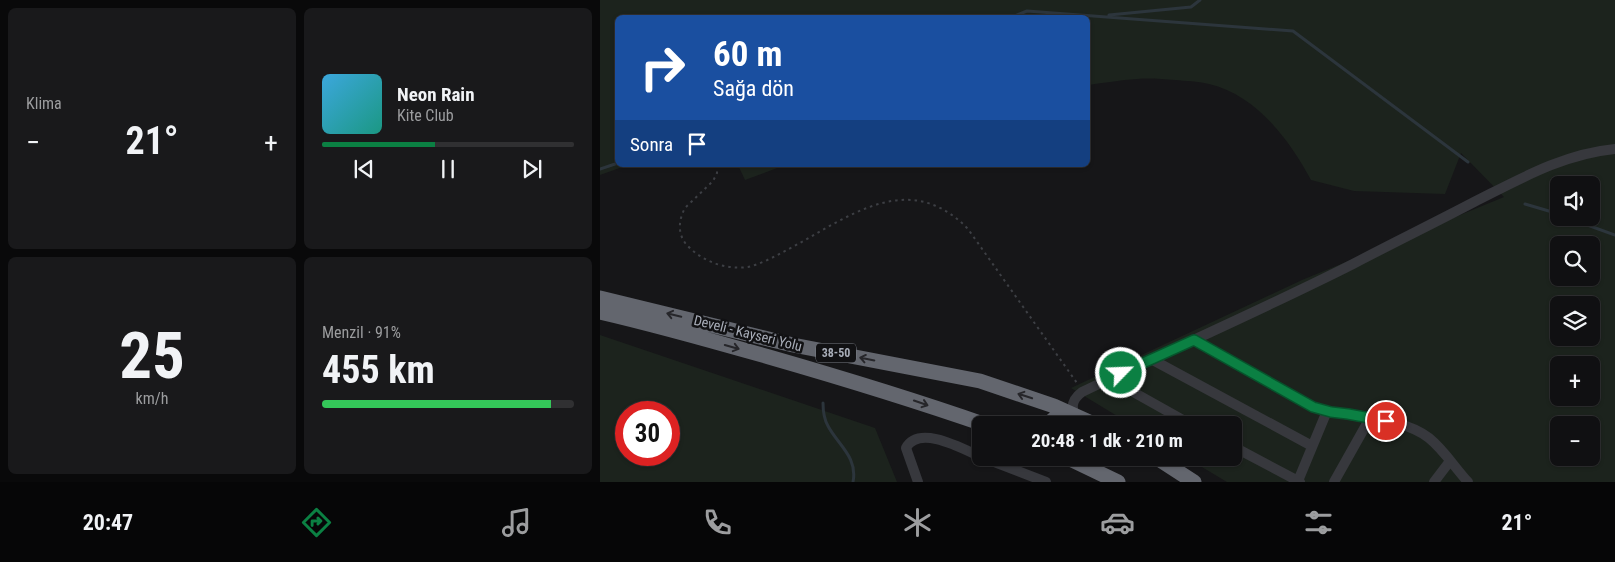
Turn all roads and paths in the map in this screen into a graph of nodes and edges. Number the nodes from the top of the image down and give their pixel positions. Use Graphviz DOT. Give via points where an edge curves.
graph roads {
  1 [pos="1615,149"];
  2 [pos="716,167"];
  3 [pos="600,298"];
  4 [pos="600,312"];
  5 [pos="1194,340"];
  6 [pos="1151,359"];
  7 [pos="1110,379"];
  8 [pos="1082,392"];
  9 [pos="1327,411"];
  10 [pos="1074,416"];
  11 [pos="1077,416"];
  12 [pos="1176,416"];
  13 [pos="1370,418"];
  14 [pos="972,420"];
  15 [pos="1312,446"];
  16 [pos="1242,451"];
  17 [pos="972,453"];
  18 [pos="1450,461"];
  19 [pos="1005,466"];
  20 [pos="1085,466"];
  21 [pos="1169,466"];
  22 [pos="1299,481"];
  23 [pos="918,482"];
  24 [pos="1046,482"];
  25 [pos="1118,482"];
  26 [pos="1194,482"];
  27 [pos="1334,482"];
  28 [pos="1434,482"];
  29 [pos="1468,482"];
  1 -- 5 [label="street" via="1573,158 1529,174"];
  2 -- 8 [label="path" via="716,177 685,208 680,225 684,242 705,259 722,266 749,266 766,261 880,203 908,199 933,204 951,214 972,233"];
  10 -- 3 [label="highway, Develi - Kayseri Yolu / 38-50, one-way" via="980,381 793,345"];
  4 -- 14 [label="highway, Develi - Kayseri Yolu / 38-50, one-way" via="857,382"];
  5 -- 6 [label="street"];
  5 -- 9 [label="street" via="1305,403"];
  6 -- 7 [label="street"];
  6 -- 15 [label="street"];
  7 -- 8 [label="street"];
  7 -- 12 [label="street"];
  8 -- 11 [label="street" via="1073,404"];
  9 -- 13 [label="street"];
  9 -- 15 [label="street"];
  13 -- 18 [label="street" via="1401,424 1420,432"];
  13 -- 27 [label="street"];
  15 -- 22 [label="street"];
  16 -- 22 [label="street"];
  17 -- 23 [label="street" via="937,439 916,438 906,448"];
  18 -- 28 [label="street"];
  18 -- 29 [label="street"];
  19 -- 24 [label="street"];
  20 -- 25 [label="highway"];
  21 -- 26 [label="highway"];
}
